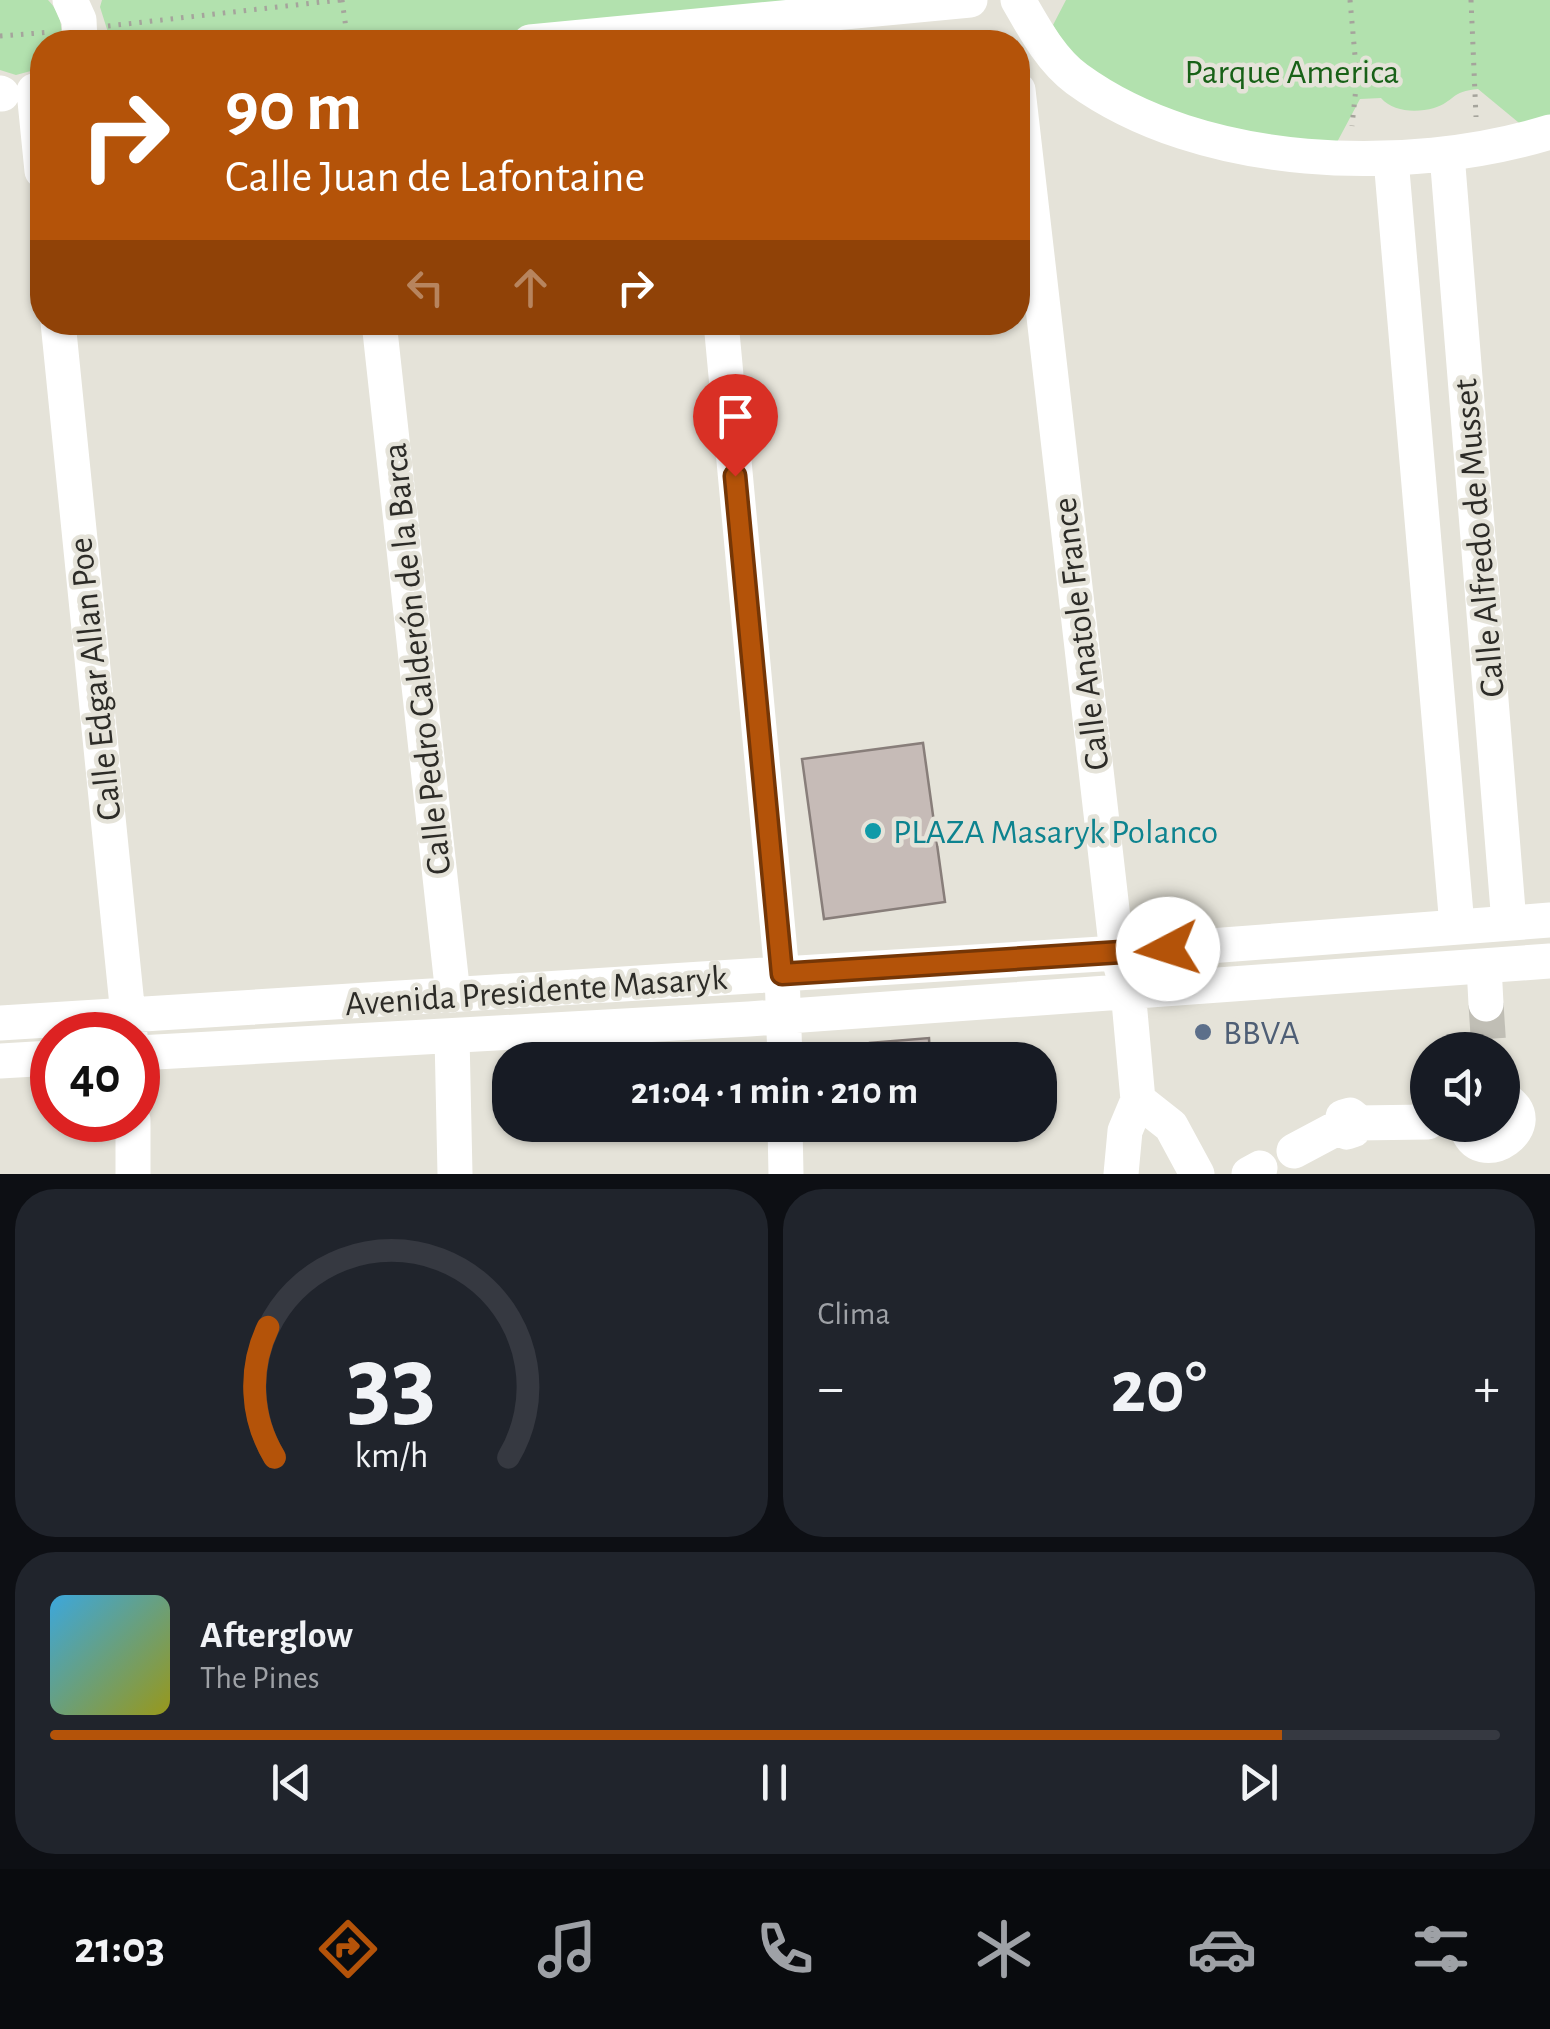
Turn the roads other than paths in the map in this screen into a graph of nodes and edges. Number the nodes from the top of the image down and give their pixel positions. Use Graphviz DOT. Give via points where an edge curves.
graph roads {
  1 [pos="970,0"];
  2 [pos="1007,0"];
  3 [pos="1018,0"];
  4 [pos="733,30"];
  5 [pos="1011,30"];
  6 [pos="16,93"];
  7 [pos="1550,132"];
  8 [pos="30,135"];
  9 [pos="1462,151"];
  10 [pos="1392,158"];
  11 [pos="1030,194"];
  12 [pos="59,335"];
  13 [pos="381,335"];
  14 [pos="721,335"];
  15 [pos="1550,920"];
  16 [pos="1510,923"];
  17 [pos="1457,926"];
  18 [pos="1118,953"];
  19 [pos="1550,961"];
  20 [pos="1484,966"];
  21 [pos="782,974"];
  22 [pos="1128,990"];
  23 [pos="470,994"];
  24 [pos="1486,1004"];
  25 [pos="0,1011"];
  26 [pos="42,1012"];
  27 [pos="128,1012"];
  28 [pos="784,1016"];
  29 [pos="30,1022"];
  30 [pos="160,1022"];
  31 [pos="0,1024"];
  32 [pos="452,1036"];
  33 [pos="785,1042"];
  34 [pos="160,1053"];
  35 [pos="30,1059"];
  36 [pos="0,1061"];
  37 [pos="1138,1100"];
  38 [pos="1524,1108"];
  39 [pos="1410,1122"];
  40 [pos="1520,1133"];
  41 [pos="133,1142"];
  42 [pos="785,1142"];
  43 [pos="1473,1142"];
  44 [pos="1515,1142"];
  45 [pos="1294,1151"];
  46 [pos="132,1174"];
  47 [pos="455,1174"];
  48 [pos="786,1174"];
  49 [pos="1120,1174"];
  50 [pos="1197,1174"];
  1 -- 4 [label="street"];
  2 -- 5 [label="street"];
  3 -- 10 [label="street" via="1074,77 1164,126 1236,147"];
  6 -- 8 [label="street"];
  7 -- 9 [label="street"];
  9 -- 10 [label="street"];
  9 -- 16 [label="street, Calle Alfredo de Musset"];
  10 -- 17 [label="street, Calle Alfredo de Musset"];
  11 -- 18 [label="street, Calle Anatole France"];
  12 -- 27 [label="street, Calle Edgar Allan Poe"];
  13 -- 23 [label="street, Calle Pedro Calderón de la Barca"];
  14 -- 21 [label="street"];
  15 -- 16 [label="street, Avenida Presidente Masaryk"];
  16 -- 17 [label="street, Avenida Presidente Masaryk"];
  17 -- 18 [label="street, Avenida Presidente Masaryk"];
  18 -- 21 [label="street, Avenida Presidente Masaryk"];
  18 -- 22 [label="street, Calle Anatole France"];
  19 -- 20 [label="street, Avenida Presidente Masaryk"];
  20 -- 22 [label="street, Avenida Presidente Masaryk"];
  20 -- 24 [label="street"];
  21 -- 23 [label="street, Avenida Presidente Masaryk"];
  21 -- 28 [label="street"];
  22 -- 28 [label="street, Avenida Presidente Masaryk"];
  22 -- 37 [label="street, Calle Anatole France"];
  23 -- 30 [label="street, Avenida Presidente Masaryk"];
  25 -- 26 [label="street"];
  28 -- 32 [label="street, Avenida Presidente Masaryk"];
  28 -- 33 [label="street"];
  29 -- 31 [label="street, Avenida Presidente Masaryk"];
  32 -- 34 [label="street, Avenida Presidente Masaryk"];
  32 -- 47 [label="street"];
  35 -- 36 [label="street"];
  37 -- 49 [label="street, Calle Anatole France" via="1125,1131"];
  37 -- 50 [label="street" via="1171,1126"];
  38 -- 40 [label="street"];
  39 -- 45 [label="street" via="1349,1124"];
  41 -- 46 [label="street"];
  42 -- 48 [label="street"];
  43 -- 44 [label="street" via="1502,1151"];
}
